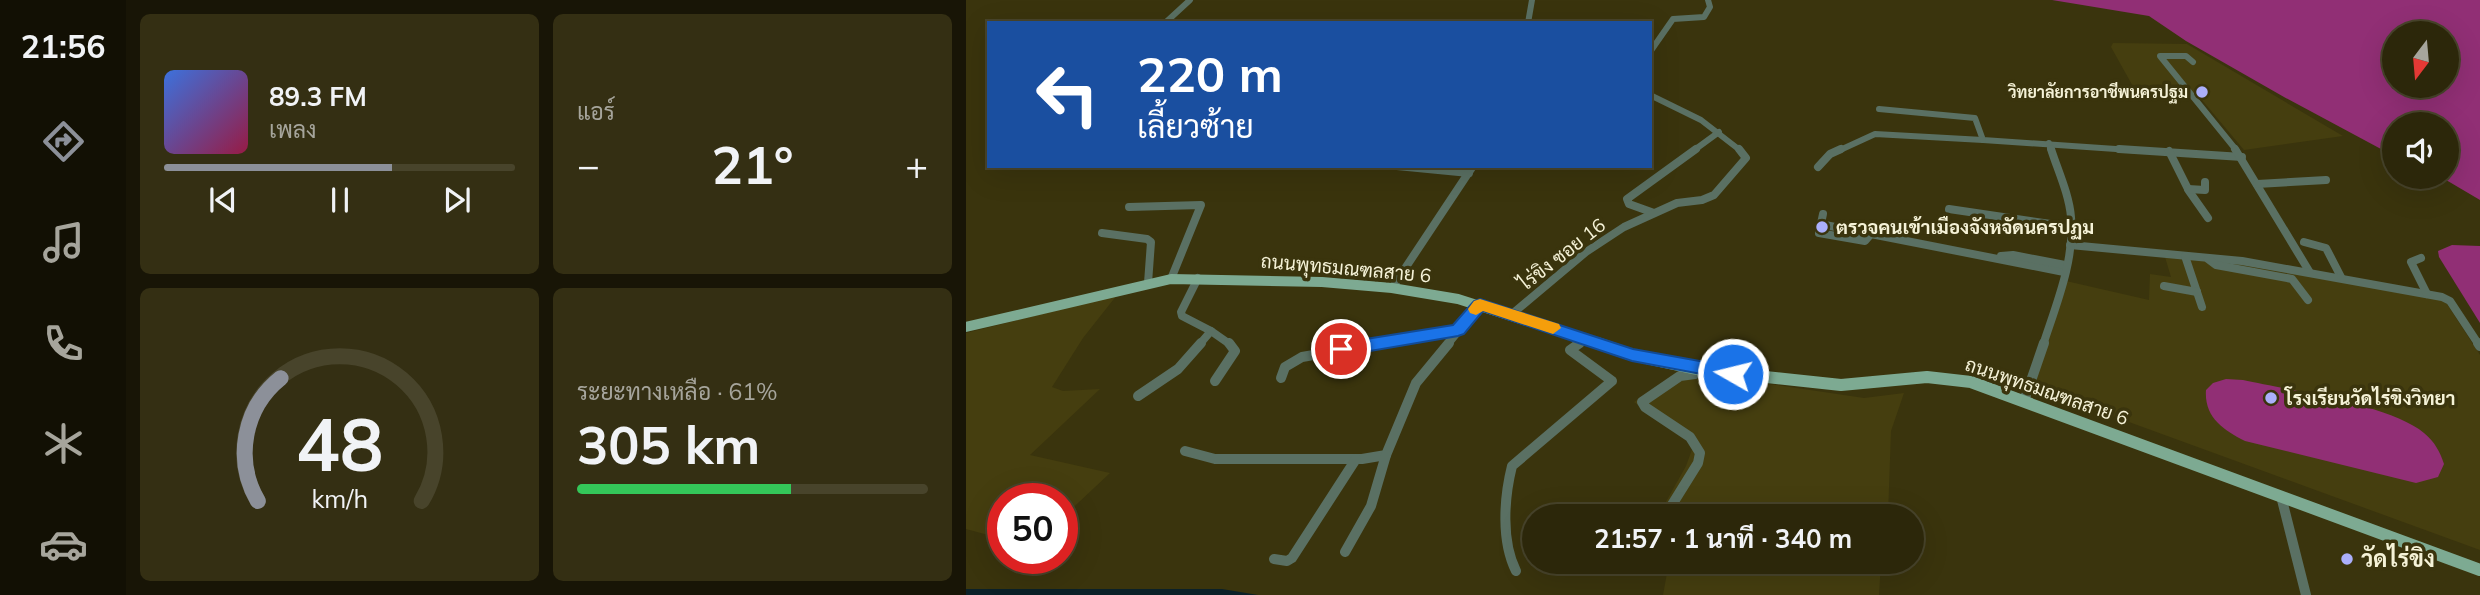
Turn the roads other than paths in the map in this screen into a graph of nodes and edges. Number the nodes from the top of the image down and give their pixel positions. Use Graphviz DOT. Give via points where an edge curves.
graph roads {
  1 [pos="1190,0"];
  2 [pos="1532,0"];
  3 [pos="1708,0"];
  4 [pos="1167,21"];
  5 [pos="1528,21"];
  6 [pos="1652,49"];
  7 [pos="2193,62"];
  8 [pos="1652,96"];
  9 [pos="1879,109"];
  10 [pos="1719,132"];
  11 [pos="1983,140"];
  12 [pos="2049,144"];
  13 [pos="2169,151"];
  14 [pos="2242,157"];
  15 [pos="1818,167"];
  16 [pos="1434,168"];
  17 [pos="1471,170"];
  18 [pos="2326,180"];
  19 [pos="2205,182"];
  20 [pos="2257,184"];
  21 [pos="2188,190"];
  22 [pos="1129,207"];
  23 [pos="1949,209"];
  24 [pos="1654,213"];
  25 [pos="1823,214"];
  26 [pos="2208,218"];
  27 [pos="2071,227"];
  28 [pos="1102,233"];
  29 [pos="2304,242"];
  30 [pos="2070,245"];
  31 [pos="2185,256"];
  32 [pos="2208,258"];
  33 [pos="2421,258"];
  34 [pos="2065,268"];
  35 [pos="2309,271"];
  36 [pos="2341,277"];
  37 [pos="1198,278"];
  38 [pos="1171,279"];
  39 [pos="1144,284"];
  40 [pos="2164,286"];
  41 [pos="1392,288"];
  42 [pos="2197,292"];
  43 [pos="2427,294"];
  44 [pos="2308,300"];
  45 [pos="1480,304"];
  46 [pos="2202,307"];
  47 [pos="1512,314"];
  48 [pos="966,327"];
  49 [pos="1458,330"];
  50 [pos="1211,331"];
  51 [pos="1585,339"];
  52 [pos="2480,346"];
  53 [pos="1699,369"];
  54 [pos="1280,378"];
  55 [pos="1215,380"];
  56 [pos="1139,396"];
  57 [pos="2024,401"];
  58 [pos="1185,451"];
  59 [pos="1386,455"];
  60 [pos="1356,459"];
  61 [pos="2281,496"];
  62 [pos="1672,504"];
  63 [pos="1345,552"];
  64 [pos="1274,559"];
  65 [pos="2480,570"];
  66 [pos="1516,571"];
  67 [pos="2306,595"];
  1 -- 4 [label="street"];
  2 -- 5 [label="street"];
  3 -- 6 [label="street" via="1710,7 1704,17 1673,19"];
  7 -- 14 [label="street" via="2186,55 2160,56"];
  8 -- 10 [label="street, ไร่ขิง ซอย 16"];
  9 -- 11 [label="street" via="1975,118"];
  10 -- 24 [label="street" via="1627,199"];
  10 -- 24 [label="street, ไร่ขิง ซอย 16" via="1746,158 1714,195"];
  11 -- 12 [label="street"];
  11 -- 15 [label="street" via="1875,134 1830,154"];
  12 -- 13 [label="street"];
  12 -- 27 [label="street"];
  13 -- 14 [label="street"];
  13 -- 21 [label="street"];
  14 -- 20 [label="street"];
  16 -- 17 [label="street"];
  17 -- 41 [label="street"];
  18 -- 20 [label="street"];
  19 -- 21 [label="street" via="2205,190"];
  20 -- 35 [label="street"];
  21 -- 26 [label="street"];
  22 -- 38 [label="street" via="1202,205"];
  23 -- 27 [label="street"];
  24 -- 47 [label="street, ไร่ขิง ซอย 16" via="1586,252"];
  25 -- 34 [label="street" via="1820,224"];
  27 -- 30 [label="street"];
  28 -- 39 [label="street" via="1151,242"];
  29 -- 36 [label="street" via="2326,248"];
  30 -- 31 [label="street"];
  30 -- 34 [label="street"];
  31 -- 32 [label="street"];
  31 -- 42 [label="street"];
  32 -- 35 [label="street"];
  32 -- 44 [label="street" via="2216,265 2292,279"];
  33 -- 43 [label="street" via="2411,262"];
  34 -- 57 [label="street"];
  35 -- 36 [label="street"];
  36 -- 43 [label="street"];
  37 -- 38 [label="main road, ถนนพุทธมณฑลสาย 6"];
  37 -- 41 [label="main road, ถนนพุทธมณฑลสาย 6"];
  37 -- 50 [label="street" via="1181,312 1185,319"];
  38 -- 39 [label="main road, ถนนพุทธมณฑลสาย 6"];
  39 -- 48 [label="main road, ถนนพุทธมณฑลสาย 6"];
  40 -- 42 [label="street"];
  41 -- 45 [label="main road, ถนนพุทธมณฑลสาย 6"];
  42 -- 46 [label="street"];
  43 -- 52 [label="street" via="2450,302"];
  45 -- 47 [label="main road, ถนนพุทธมณฑลสาย 6"];
  45 -- 49 [label="street"];
  47 -- 51 [label="main road, ถนนพุทธมณฑลสาย 6"];
  49 -- 54 [label="street" via="1302,357 1285,367"];
  49 -- 59 [label="street" via="1416,383"];
  50 -- 55 [label="street" via="1235,351"];
  50 -- 56 [label="street" via="1178,369"];
  51 -- 53 [label="main road, ถนนพุทธมณฑลสาย 6" via="1632,355"];
  51 -- 66 [label="street" via="1570,350 1612,381 1512,466 1507,546"];
  53 -- 57 [label="main road, ถนนพุทธมณฑลสาย 6" via="1841,384 1940,377 1971,382"];
  53 -- 62 [label="street" via="1642,402 1690,437 1700,453"];
  57 -- 61 [label="main road, ถนนพุทธมณฑลสาย 6"];
  58 -- 60 [label="street" via="1215,459"];
  59 -- 60 [label="street"];
  59 -- 63 [label="street" via="1371,506"];
  60 -- 64 [label="street" via="1292,558"];
  61 -- 65 [label="main road, ถนนพุทธมณฑลสาย 6"];
  61 -- 67 [label="street"];
}
